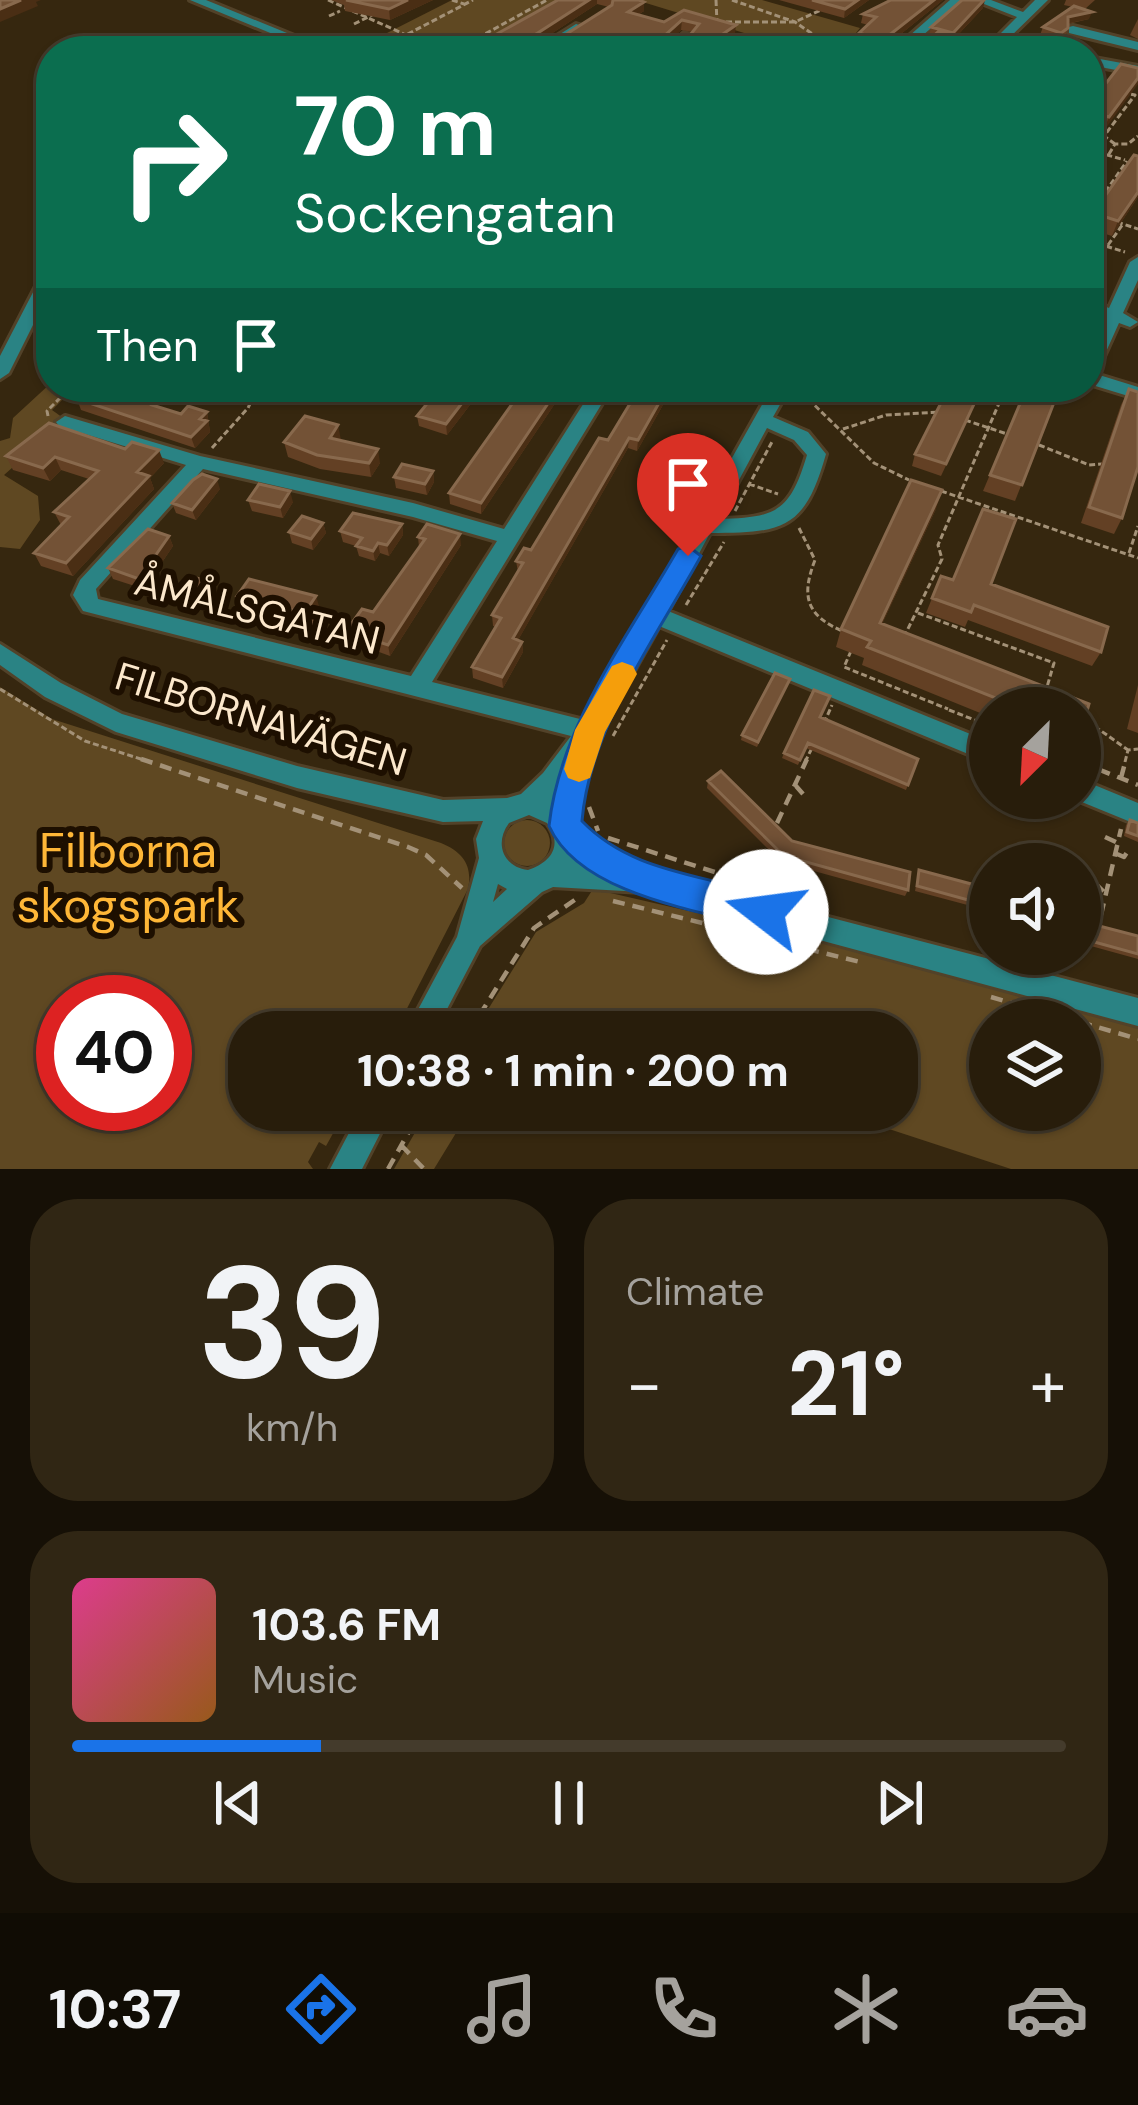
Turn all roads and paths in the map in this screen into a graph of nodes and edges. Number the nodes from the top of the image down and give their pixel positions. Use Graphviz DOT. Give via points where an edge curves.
graph roads {
  1 [pos="196,0"];
  2 [pos="328,0"];
  3 [pos="452,0"];
  4 [pos="473,0"];
  5 [pos="548,0"];
  6 [pos="716,0"];
  7 [pos="733,0"];
  8 [pos="957,0"];
  9 [pos="980,0"];
  10 [pos="1042,0"];
  11 [pos="357,4"];
  12 [pos="465,4"];
  13 [pos="830,4"];
  14 [pos="383,9"];
  15 [pos="342,11"];
  16 [pos="329,16"];
  17 [pos="1024,16"];
  18 [pos="597,17"];
  19 [pos="366,18"];
  20 [pos="718,22"];
  21 [pos="795,22"];
  22 [pos="354,24"];
  23 [pos="1073,30"];
  24 [pos="406,35"];
  25 [pos="287,36"];
  26 [pos="482,36"];
  27 [pos="565,36"];
  28 [pos="688,36"];
  29 [pos="815,36"];
  30 [pos="915,36"];
  31 [pos="1003,36"];
  32 [pos="1097,36"];
  33 [pos="1104,38"];
  34 [pos="1138,46"];
  35 [pos="1104,64"];
  36 [pos="1138,70"];
  37 [pos="1104,87"];
  38 [pos="1137,96"];
  39 [pos="1138,136"];
  40 [pos="1136,142"];
  41 [pos="1115,144"];
  42 [pos="1104,154"];
  43 [pos="1108,155"];
  44 [pos="1127,161"];
  45 [pos="1138,164"];
  46 [pos="1104,193"];
  47 [pos="1104,218"];
  48 [pos="1123,224"];
  49 [pos="1138,229"];
  50 [pos="1104,246"];
  51 [pos="1107,247"];
  52 [pos="1138,259"];
  53 [pos="36,302"];
  54 [pos="1104,309"];
  55 [pos="1113,312"];
  56 [pos="1130,322"];
  57 [pos="1104,335"];
  58 [pos="0,373"];
  59 [pos="1104,380"];
  60 [pos="1138,393"];
  61 [pos="56,402"];
  62 [pos="250,402"];
  63 [pos="594,402"];
  64 [pos="781,402"];
  65 [pos="781,402"];
  66 [pos="806,402"];
  67 [pos="999,402"];
  68 [pos="65,422"];
  69 [pos="772,423"];
  70 [pos="988,428"];
  71 [pos="842,429"];
  72 [pos="1021,438"];
  73 [pos="1037,443"];
  74 [pos="199,462"];
  75 [pos="1119,470"];
  76 [pos="916,483"];
  77 [pos="749,484"];
  78 [pos="937,490"];
  79 [pos="786,496"];
  80 [pos="958,497"];
  81 [pos="716,526"];
  82 [pos="1138,526"];
  83 [pos="797,527"];
  84 [pos="508,537"];
  85 [pos="1129,555"];
  86 [pos="1138,558"];
  87 [pos="916,612"];
  88 [pos="666,620"];
  89 [pos="901,644"];
  90 [pos="0,652"];
  91 [pos="1047,687"];
  92 [pos="0,689"];
  93 [pos="415,689"];
  94 [pos="839,691"];
  95 [pos="948,709"];
  96 [pos="1101,731"];
  97 [pos="600,736"];
  98 [pos="969,744"];
  99 [pos="1138,749"];
  100 [pos="1128,750"];
  101 [pos="807,758"];
  102 [pos="816,763"];
  103 [pos="1101,770"];
  104 [pos="1121,778"];
  105 [pos="795,785"];
  106 [pos="1138,785"];
  107 [pos="588,794"];
  108 [pos="803,794"];
  109 [pos="1101,798"];
  110 [pos="518,808"];
  111 [pos="443,811"];
  112 [pos="1132,811"];
  113 [pos="777,823"];
  114 [pos="566,830"];
  115 [pos="1105,837"];
  116 [pos="1118,842"];
  117 [pos="1128,851"];
  118 [pos="1115,853"];
  119 [pos="489,857"];
  120 [pos="543,877"];
  121 [pos="595,877"];
  122 [pos="1101,888"];
  123 [pos="1106,892"];
  124 [pos="482,899"];
  125 [pos="1101,911"];
  126 [pos="469,940"];
  127 [pos="871,964"];
  128 [pos="982,995"];
  129 [pos="996,999"];
  130 [pos="431,1011"];
  131 [pos="482,1011"];
  132 [pos="1138,1012"];
  133 [pos="1101,1028"];
  134 [pos="1138,1039"];
  135 [pos="376,1131"];
  136 [pos="404,1131"];
  137 [pos="410,1131"];
  138 [pos="408,1134"];
  139 [pos="401,1145"];
  140 [pos="345,1169"];
  141 [pos="388,1169"];
  142 [pos="424,1169"];
  1 -- 25 [label="street"];
  2 -- 15 [label="path"];
  3 -- 12 [label="path"];
  4 -- 12 [label="path"];
  5 -- 26 [label="path"];
  6 -- 20 [label="path"];
  7 -- 21 [label="path"];
  8 -- 30 [label="street"];
  9 -- 17 [label="street"];
  10 -- 17 [label="street"];
  11 -- 15 [label="path"];
  12 -- 24 [label="path"];
  13 -- 21 [label="path"];
  14 -- 19 [label="path"];
  15 -- 16 [label="path"];
  15 -- 19 [label="path"];
  17 -- 31 [label="street"];
  18 -- 27 [label="street"];
  19 -- 22 [label="path"];
  19 -- 24 [label="path"];
  20 -- 21 [label="path"];
  20 -- 28 [label="path"];
  21 -- 29 [label="path"];
  23 -- 32 [label="street"];
  33 -- 34 [label="street"];
  35 -- 36 [label="street"];
  37 -- 38 [label="path"];
  38 -- 41 [label="path" via="1105,133"];
  39 -- 40 [label="path"];
  40 -- 41 [label="path"];
  41 -- 43 [label="path"];
  42 -- 43 [label="path"];
  43 -- 44 [label="path"];
  44 -- 45 [label="path"];
  44 -- 46 [label="path"];
  47 -- 48 [label="path"];
  48 -- 49 [label="path"];
  48 -- 51 [label="path"];
  50 -- 51 [label="path"];
  51 -- 52 [label="path"];
  52 -- 55 [label="street"];
  53 -- 58 [label="street"];
  54 -- 55 [label="street"];
  55 -- 56 [label="street"];
  55 -- 57 [label="street"];
  59 -- 60 [label="street"];
  61 -- 68 [label="path" via="46,412"];
  62 -- 74 [label="path"];
  63 -- 84 [label="street"];
  64 -- 69 [label="street"];
  65 -- 69 [label="path"];
  66 -- 71 [label="path"];
  67 -- 70 [label="path"];
  68 -- 74 [label="street"];
  69 -- 77 [label="path"];
  69 -- 81 [label="street"];
  69 -- 81 [label="street" via="817,454 789,515 770,525"];
  70 -- 71 [label="path" via="936,411"];
  70 -- 72 [label="path"];
  70 -- 80 [label="path"];
  71 -- 76 [label="path" via="874,464"];
  73 -- 75 [label="path"];
  74 -- 84 [label="street"];
  74 -- 93 [label="street, ÅMÅLSGATAN" via="90,583 87,602"];
  77 -- 79 [label="path"];
  77 -- 81 [label="path"];
  78 -- 80 [label="path"];
  80 -- 85 [label="path"];
  80 -- 87 [label="path" via="938,545 942,559"];
  81 -- 88 [label="street"];
  81 -- 88 [label="path" via="722,548"];
  82 -- 85 [label="path"];
  83 -- 95 [label="path" via="814,560 804,600 827,625 857,637 844,668"];
  84 -- 93 [label="street"];
  85 -- 86 [label="path"];
  87 -- 89 [label="path"];
  87 -- 91 [label="path" via="1054,663"];
  88 -- 94 [label="street"];
  88 -- 97 [label="street"];
  88 -- 97 [label="path"];
  90 -- 111 [label="street, FILBORNAVÄGEN" via="116,722 364,796"];
  92 -- 124 [label="path" via="85,742 408,847"];
  93 -- 97 [label="street, ÅMÅLSGATAN"];
  94 -- 98 [label="street"];
  94 -- 101 [label="path"];
  96 -- 100 [label="path"];
  97 -- 110 [label="street" via="566,756 550,786"];
  97 -- 114 [label="street" via="568,791"];
  99 -- 100 [label="path"];
  100 -- 104 [label="path"];
  101 -- 102 [label="path"];
  101 -- 105 [label="path"];
  103 -- 104 [label="path"];
  104 -- 106 [label="path"];
  105 -- 108 [label="path"];
  105 -- 113 [label="path"];
  107 -- 121 [label="path" via="600,836"];
  109 -- 112 [label="street"];
  110 -- 111 [label="street, FILBORNAVÄGEN"];
  110 -- 114 [label="street, FILBORNAVÄGEN" via="552,812"];
  110 -- 119 [label="street" via="488,832"];
  111 -- 119 [label="street, FILBORNAVÄGEN" via="471,829"];
  112 -- 116 [label="path"];
  114 -- 120 [label="street" via="566,857"];
  114 -- 121 [label="street, FILBORNAVÄGEN"];
  115 -- 116 [label="path"];
  116 -- 118 [label="path"];
  117 -- 118 [label="path"];
  118 -- 123 [label="path"];
  119 -- 120 [label="street, FILBORNAVÄGEN" via="515,879"];
  119 -- 124 [label="street"];
  120 -- 121 [label="street, FILBORNAVÄGEN"];
  120 -- 126 [label="street"];
  121 -- 127 [label="path"];
  121 -- 131 [label="path" via="534,928"];
  121 -- 132 [label="street, FILBORNAVÄGEN" via="642,880"];
  122 -- 123 [label="path"];
  123 -- 125 [label="path"];
  124 -- 126 [label="street"];
  126 -- 130 [label="street"];
  128 -- 129 [label="path"];
  133 -- 134 [label="path"];
  135 -- 140 [label="street"];
  136 -- 138 [label="path"];
  137 -- 138 [label="path"];
  138 -- 139 [label="path"];
  139 -- 141 [label="path"];
  139 -- 142 [label="path"];
}
